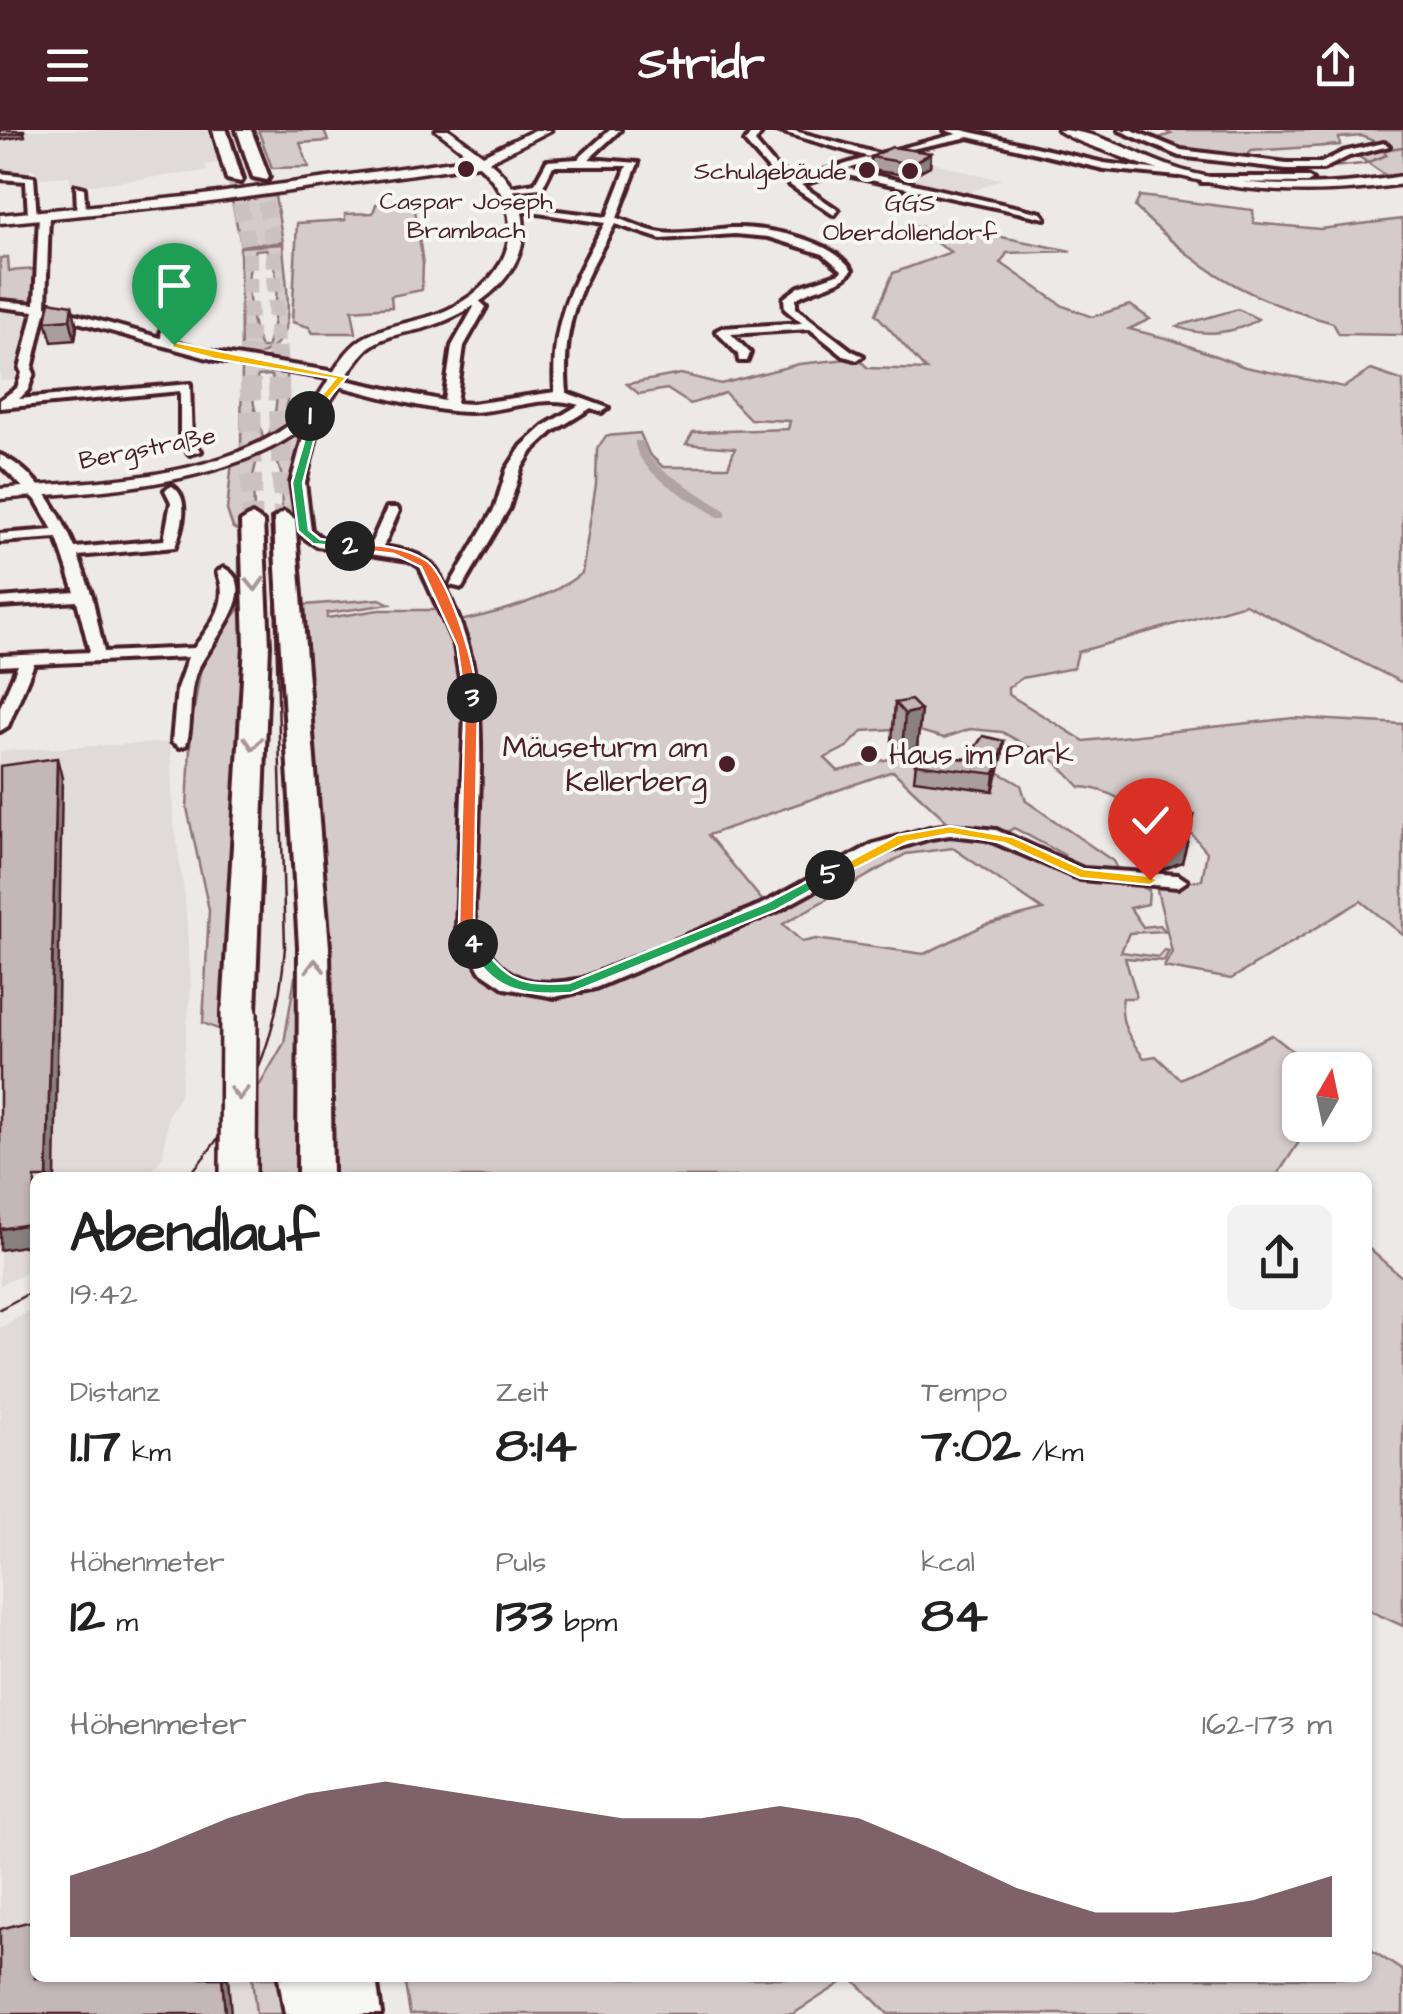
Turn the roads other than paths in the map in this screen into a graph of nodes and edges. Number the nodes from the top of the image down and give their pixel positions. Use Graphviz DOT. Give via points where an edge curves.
graph roads {
  1 [pos="220,130"];
  2 [pos="244,130"];
  3 [pos="442,130"];
  4 [pos="545,130"];
  5 [pos="615,130"];
  6 [pos="758,130"];
  7 [pos="782,130"];
  8 [pos="950,130"];
  9 [pos="1064,130"];
  10 [pos="1124,130"];
  11 [pos="967,134"];
  12 [pos="1384,146"];
  13 [pos="877,156"];
  14 [pos="476,157"];
  15 [pos="580,162"];
  16 [pos="1309,167"];
  17 [pos="838,170"];
  18 [pos="1178,173"];
  19 [pos="0,176"];
  20 [pos="261,176"];
  21 [pos="236,179"];
  22 [pos="1204,180"];
  23 [pos="1403,180"];
  24 [pos="792,184"];
  25 [pos="79,188"];
  26 [pos="508,188"];
  27 [pos="82,211"];
  28 [pos="516,212"];
  29 [pos="834,212"];
  30 [pos="39,215"];
  31 [pos="1041,216"];
  32 [pos="0,219"];
  33 [pos="610,221"];
  34 [pos="476,301"];
  35 [pos="0,304"];
  36 [pos="40,308"];
  37 [pos="170,310"];
  38 [pos="810,326"];
  39 [pos="166,342"];
  40 [pos="857,356"];
  41 [pos="743,359"];
  42 [pos="340,380"];
  43 [pos="561,395"];
  44 [pos="2,405"];
  45 [pos="449,406"];
  46 [pos="298,426"];
  47 [pos="196,459"];
  48 [pos="0,460"];
  49 [pos="173,481"];
  50 [pos="36,490"];
  51 [pos="0,494"];
  52 [pos="392,511"];
  53 [pos="284,519"];
  54 [pos="252,522"];
  55 [pos="62,534"];
  56 [pos="0,538"];
  57 [pos="376,548"];
  58 [pos="70,553"];
  59 [pos="224,572"];
  60 [pos="456,585"];
  61 [pos="85,596"];
  62 [pos="0,602"];
  63 [pos="196,652"];
  64 [pos="98,656"];
  65 [pos="28,660"];
  66 [pos="0,661"];
  67 [pos="0,726"];
  68 [pos="180,742"];
  69 [pos="1178,881"];
  70 [pos="238,1172"];
  71 [pos="315,1172"];
  72 [pos="305,1982"];
  73 [pos="352,1982"];
  74 [pos="310,2014"];
  75 [pos="356,2014"];
  1 -- 21 [label="highway"];
  2 -- 20 [label="highway"];
  3 -- 14 [label="main road"];
  4 -- 14 [label="main road"];
  5 -- 15 [label="street"];
  6 -- 24 [label="street" via="750,142"];
  7 -- 13 [label="street"];
  8 -- 11 [label="street"];
  9 -- 18 [label="main road"];
  10 -- 16 [label="street" via="1178,153"];
  11 -- 13 [label="street"];
  11 -- 18 [label="street" via="1104,166"];
  12 -- 16 [label="street"];
  13 -- 17 [label="street"];
  14 -- 26 [label="street, Bergstraße"];
  14 -- 27 [label="street" via="255,193"];
  15 -- 26 [label="street" via="550,163 538,186"];
  15 -- 33 [label="street" via="633,163"];
  16 -- 22 [label="street" via="1315,179"];
  17 -- 24 [label="street"];
  17 -- 31 [label="street"];
  18 -- 22 [label="main road"];
  19 -- 30 [label="street" via="32,179"];
  22 -- 23 [label="main road" via="1321,188"];
  24 -- 29 [label="street"];
  25 -- 27 [label="street"];
  26 -- 28 [label="street, Bergstraße"];
  27 -- 30 [label="street"];
  28 -- 33 [label="street"];
  28 -- 34 [label="street, Bergstraße" via="508,265"];
  30 -- 32 [label="street"];
  30 -- 36 [label="street"];
  33 -- 38 [label="street" via="661,236 756,232 827,252 840,260 844,275 790,298 794,314"];
  33 -- 43 [label="street" via="572,290 558,356"];
  34 -- 42 [label="street, Bergstraße" via="371,339"];
  34 -- 45 [label="street" via="474,322 458,346"];
  35 -- 36 [label="street"];
  36 -- 39 [label="street"];
  36 -- 44 [label="street" via="24,386"];
  37 -- 39 [label="street"];
  38 -- 40 [label="street"];
  38 -- 41 [label="street" via="722,331"];
  39 -- 42 [label="street"];
  42 -- 45 [label="street"];
  42 -- 46 [label="street, Bergstraße"];
  43 -- 45 [label="street"];
  43 -- 60 [label="street" via="596,406 548,429 527,448 502,508"];
  44 -- 47 [label="street" via="186,387 186,442"];
  46 -- 47 [label="street, Bergstraße" via="257,446"];
  46 -- 57 [label="street" via="310,437 298,483 304,531 317,542"];
  47 -- 49 [label="street, Bergstraße"];
  48 -- 50 [label="street"];
  49 -- 50 [label="street, Bergstraße"];
  49 -- 58 [label="street" via="178,502 170,544"];
  50 -- 51 [label="street, Bergstraße"];
  50 -- 55 [label="street"];
  52 -- 57 [label="street"];
  71 -- 53 [label="highway, one-way" via="314,947"];
  54 -- 70 [label="highway, one-way, bridge" via="257,645"];
  55 -- 56 [label="street"];
  55 -- 58 [label="street"];
  57 -- 69 [label="street" via="426,565 464,646 473,712 466,927 486,966 512,984 555,991 588,984 771,907 879,848 929,833 990,834 1080,874"];
  58 -- 61 [label="street"];
  59 -- 63 [label="street" via="232,583 228,608"];
  61 -- 62 [label="street"];
  61 -- 64 [label="street"];
  63 -- 64 [label="street"];
  63 -- 68 [label="street"];
  64 -- 65 [label="street"];
  65 -- 66 [label="street"];
  65 -- 67 [label="street"];
  72 -- 74 [label="highway"];
  73 -- 75 [label="highway"];
}
